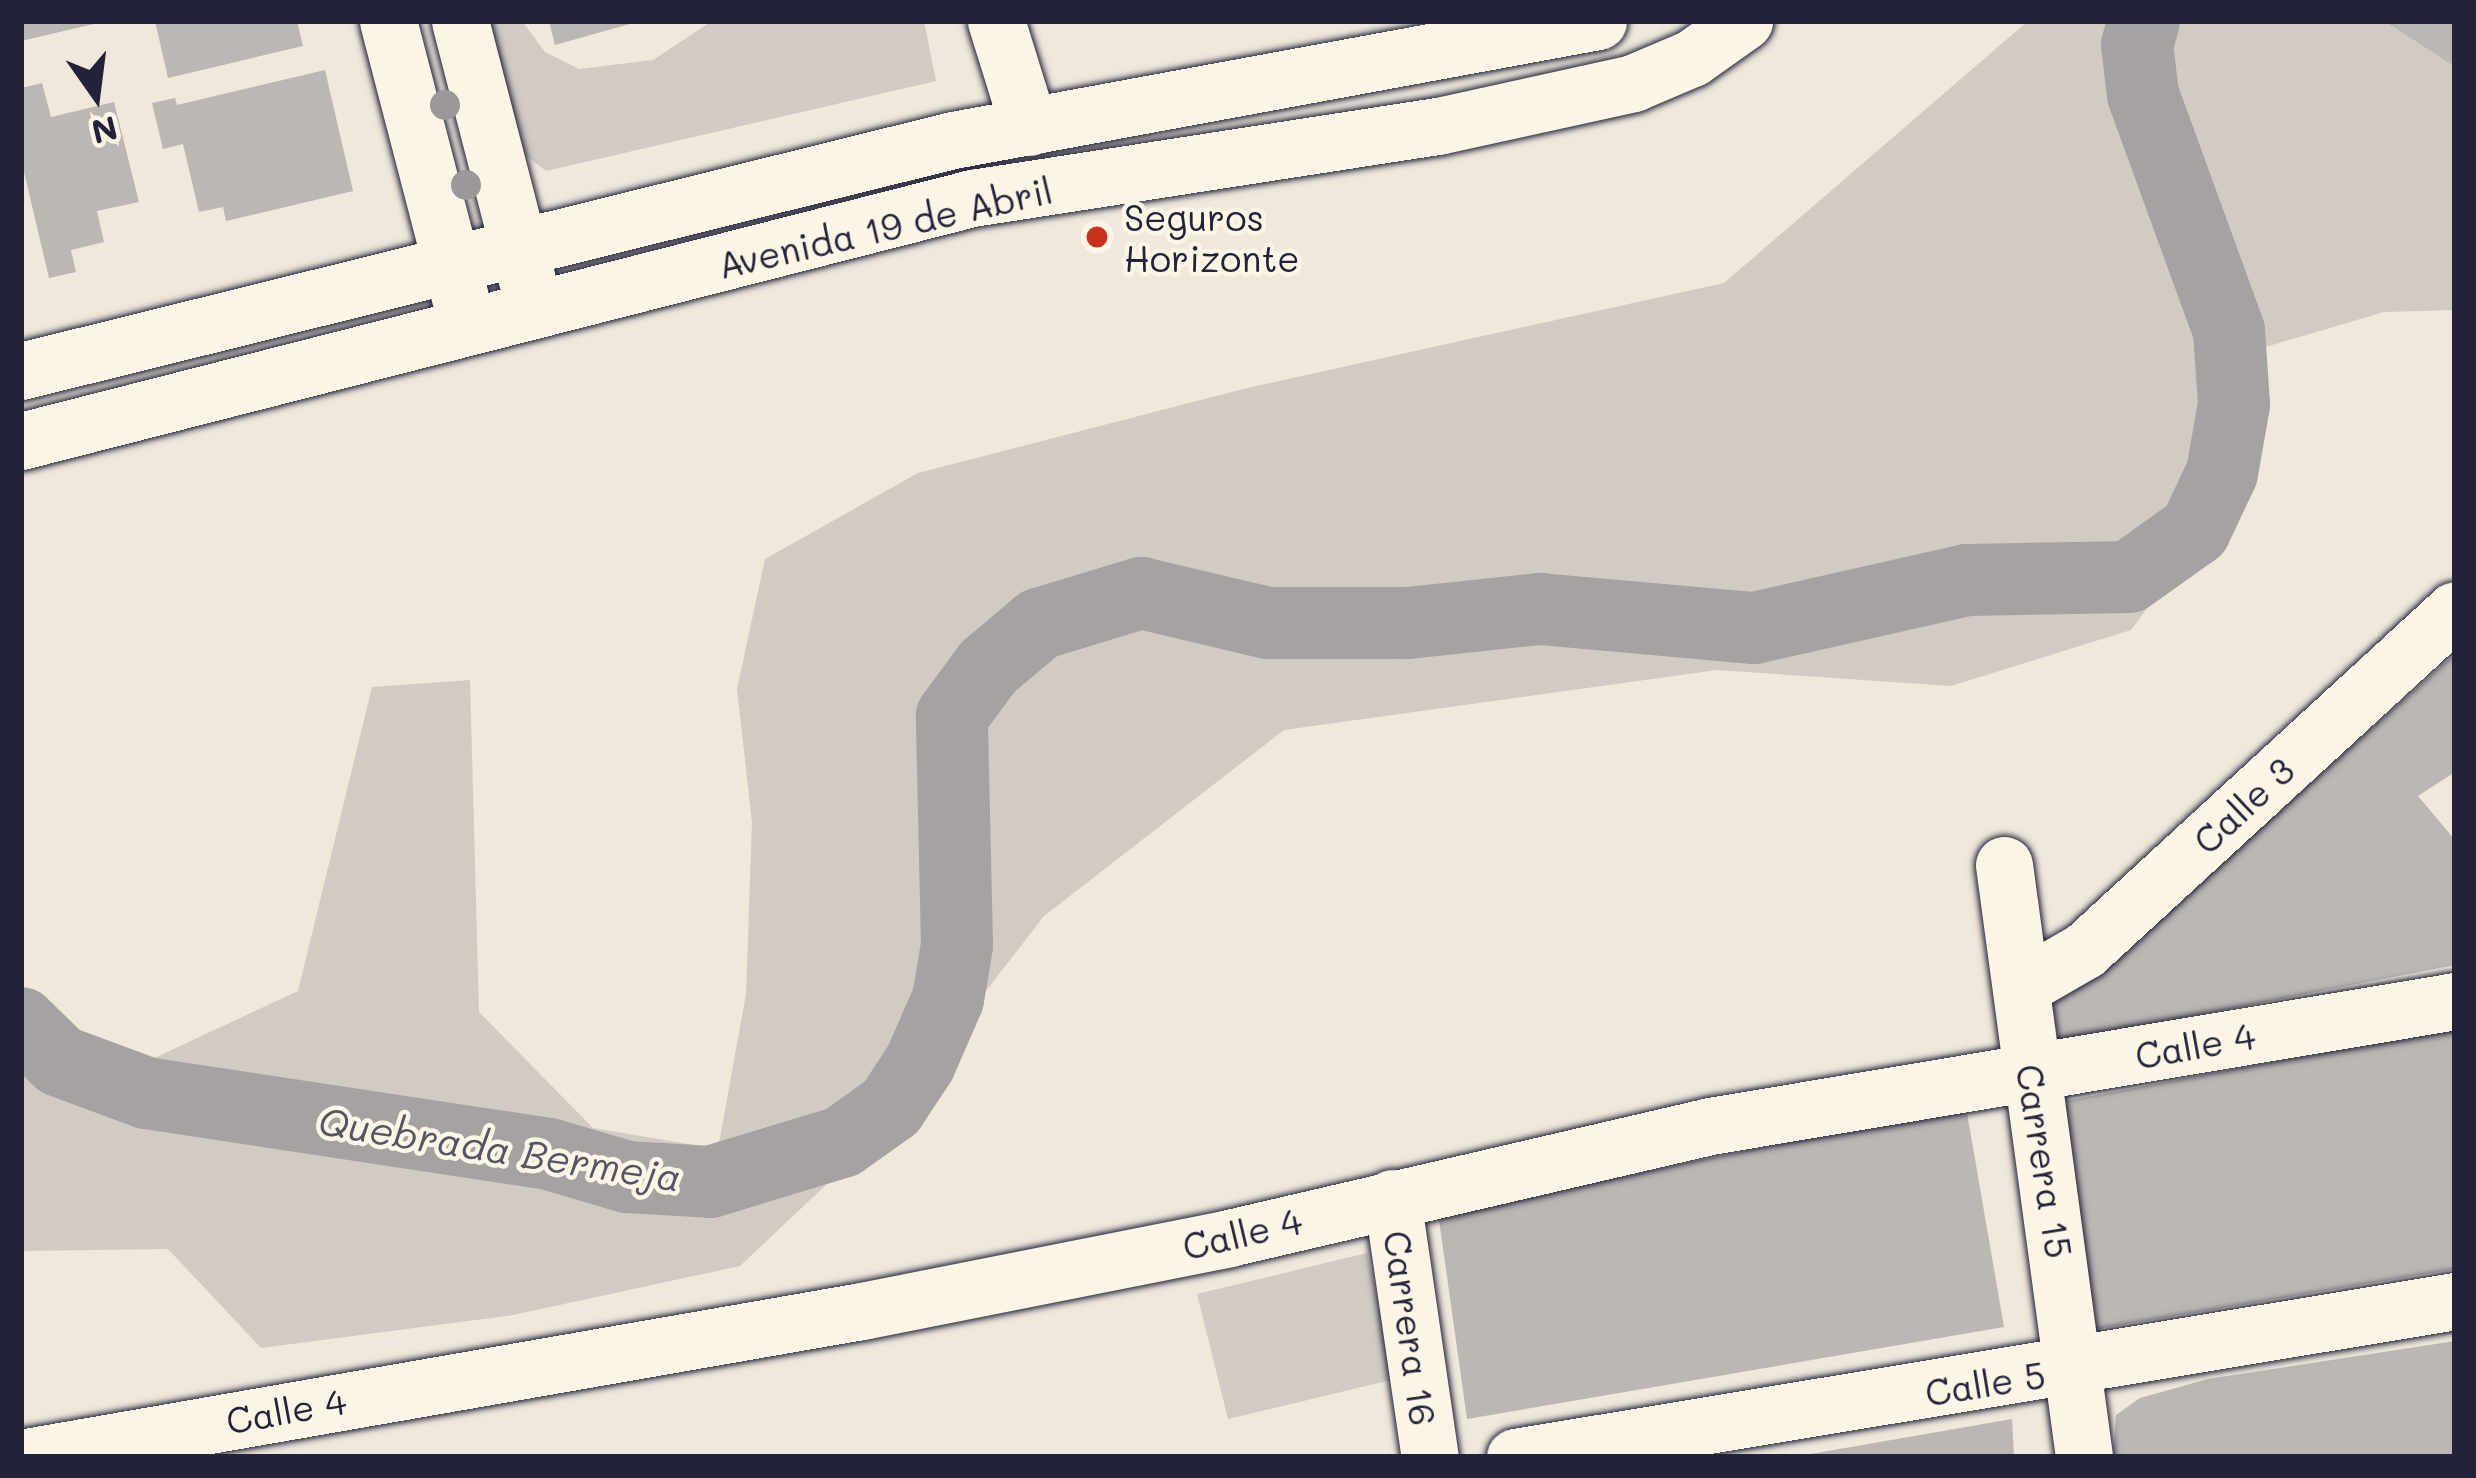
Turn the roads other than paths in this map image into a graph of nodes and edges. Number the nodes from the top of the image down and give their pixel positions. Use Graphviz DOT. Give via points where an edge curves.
graph roads {
  1 [pos="388,21"];
  2 [pos="460,21"];
  3 [pos="996,21"];
  4 [pos="1744,21"];
  5 [pos="1591,22"];
  6 [pos="1029,127"];
  7 [pos="517,244"];
  8 [pos="450,261"];
  9 [pos="535,313"];
  10 [pos="468,330"];
  11 [pos="21,371"];
  12 [pos="21,441"];
  13 [pos="2455,610"];
  14 [pos="2004,866"];
  15 [pos="2020,987"];
  16 [pos="2455,1001"];
  17 [pos="2030,1072"];
  18 [pos="1393,1198"];
  19 [pos="2455,1301"];
  20 [pos="2077,1368"];
  21 [pos="26,1457"];
  22 [pos="1430,1457"];
  23 [pos="1515,1457"];
  24 [pos="2084,1457"];
  1 -- 8 [label="street"];
  2 -- 7 [label="street"];
  3 -- 6 [label="street"];
  4 -- 9 [label="street, Avenida 19 de Abril" via="1692,58 1633,82 1438,126 972,199"];
  5 -- 6 [label="street, Avenida 19 de Abril"];
  6 -- 7 [label="street, Avenida 19 de Abril"];
  7 -- 8 [label="street, Avenida 19 de Abril"];
  7 -- 9 [label="street"];
  8 -- 10 [label="street"];
  8 -- 11 [label="street, Avenida 19 de Abril"];
  9 -- 10 [label="street, Avenida 19 de Abril"];
  10 -- 12 [label="street, Avenida 19 de Abril"];
  13 -- 15 [label="street, Calle 3" via="2085,950"];
  14 -- 15 [label="street, Carrera 15"];
  15 -- 17 [label="street, Carrera 15"];
  16 -- 17 [label="street, Calle 4"];
  17 -- 18 [label="street, Calle 4" via="1710,1126"];
  17 -- 20 [label="street, Carrera 15"];
  18 -- 21 [label="street, Calle 4" via="862,1311"];
  18 -- 22 [label="street, Carrera 16"];
  19 -- 20 [label="street, Calle 5"];
  20 -- 23 [label="street, Calle 5"];
  20 -- 24 [label="street, Carrera 15"];
}
